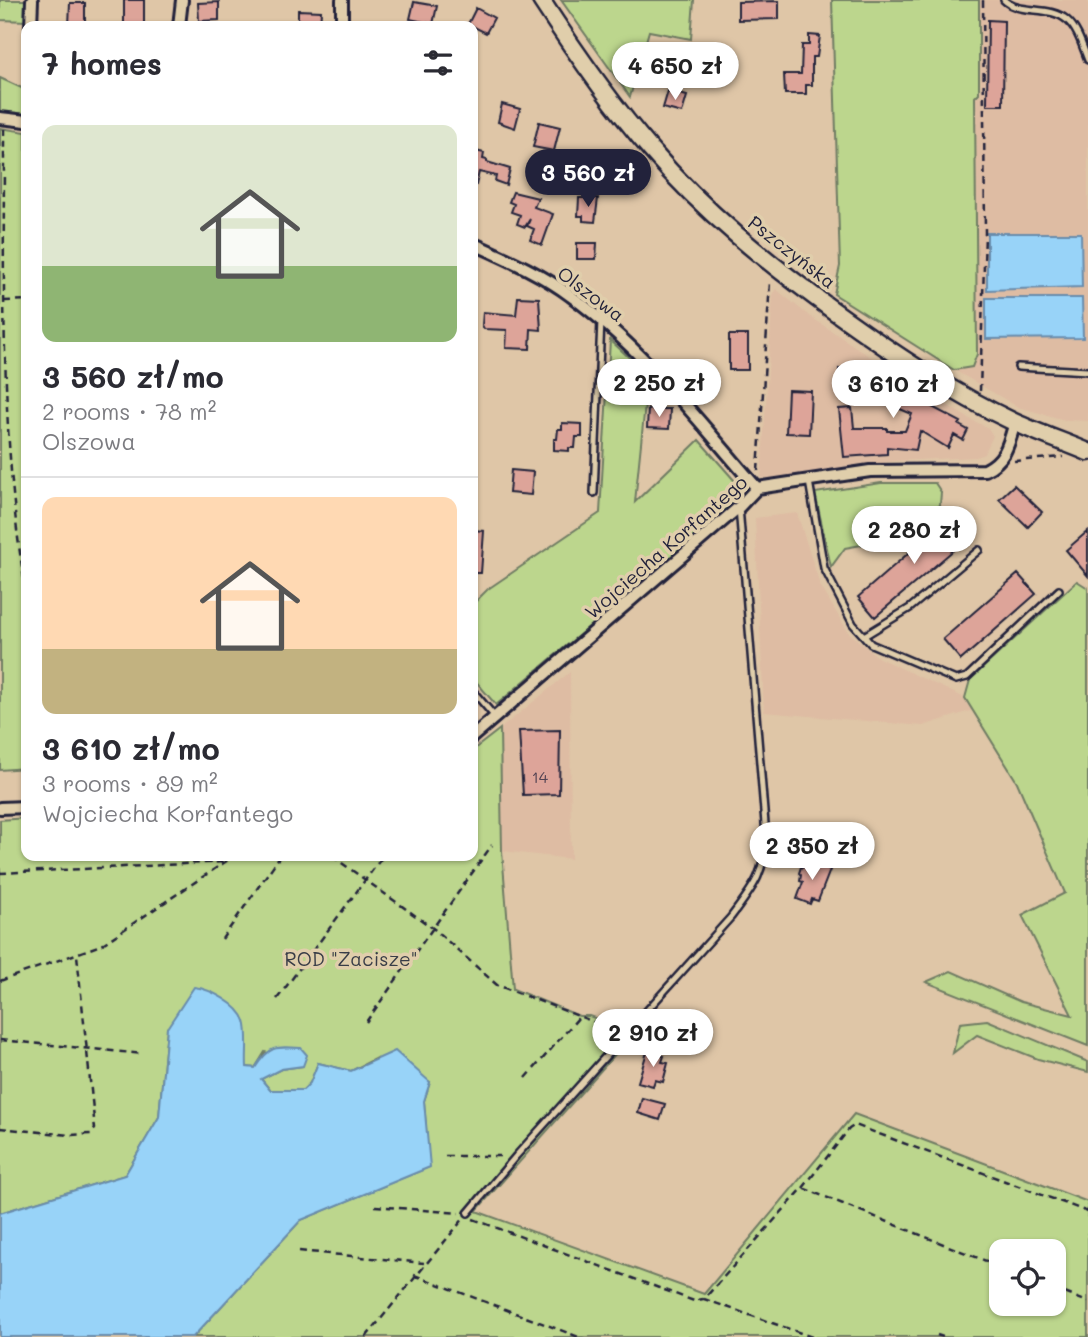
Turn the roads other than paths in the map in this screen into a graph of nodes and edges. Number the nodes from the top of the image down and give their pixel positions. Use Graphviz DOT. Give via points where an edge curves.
graph roads {
  1 [pos="32,0"];
  2 [pos="182,0"];
  3 [pos="342,0"];
  4 [pos="541,0"];
  5 [pos="1004,0"];
  6 [pos="31,21"];
  7 [pos="180,21"];
  8 [pos="342,21"];
  9 [pos="1088,60"];
  10 [pos="2,118"];
  11 [pos="21,120"];
  12 [pos="478,246"];
  13 [pos="601,320"];
  14 [pos="1018,367"];
  15 [pos="1088,371"];
  16 [pos="1015,422"];
  17 [pos="1088,452"];
  18 [pos="809,481"];
  19 [pos="757,488"];
  20 [pos="594,493"];
  21 [pos="739,507"];
  22 [pos="979,550"];
  23 [pos="1059,590"];
  24 [pos="864,636"];
  25 [pos="478,697"];
  26 [pos="495,717"];
  27 [pos="478,732"];
  28 [pos="21,807"];
  29 [pos="0,808"];
  30 [pos="468,1213"];
  1 -- 6 [label="street"];
  2 -- 7 [label="street"];
  3 -- 8 [label="street"];
  4 -- 16 [label="main road, Pszczyńska" via="612,103 697,198 773,265 903,359"];
  5 -- 9 [label="lane" via="1066,18"];
  10 -- 11 [label="street"];
  12 -- 13 [label="street, Olszowa" via="570,295"];
  13 -- 19 [label="street, Olszowa" via="657,374"];
  13 -- 20 [label="lane"];
  14 -- 15 [label="lane"];
  16 -- 17 [label="main road, Pszczyńska"];
  16 -- 18 [label="street, Wojciecha Korfantego" via="1006,452 985,470 870,471"];
  18 -- 19 [label="street, Wojciecha Korfantego"];
  18 -- 24 [label="lane" via="824,568"];
  19 -- 21 [label="street, Wojciecha Korfantego"];
  21 -- 26 [label="street, Wojciecha Korfantego"];
  21 -- 30 [label="lane" via="766,836 759,880"];
  22 -- 24 [label="lane" via="910,608"];
  23 -- 24 [label="lane" via="967,677 956,680 871,644"];
  25 -- 26 [label="lane"];
  26 -- 27 [label="street, Wojciecha Korfantego"];
  28 -- 29 [label="street"];
}
